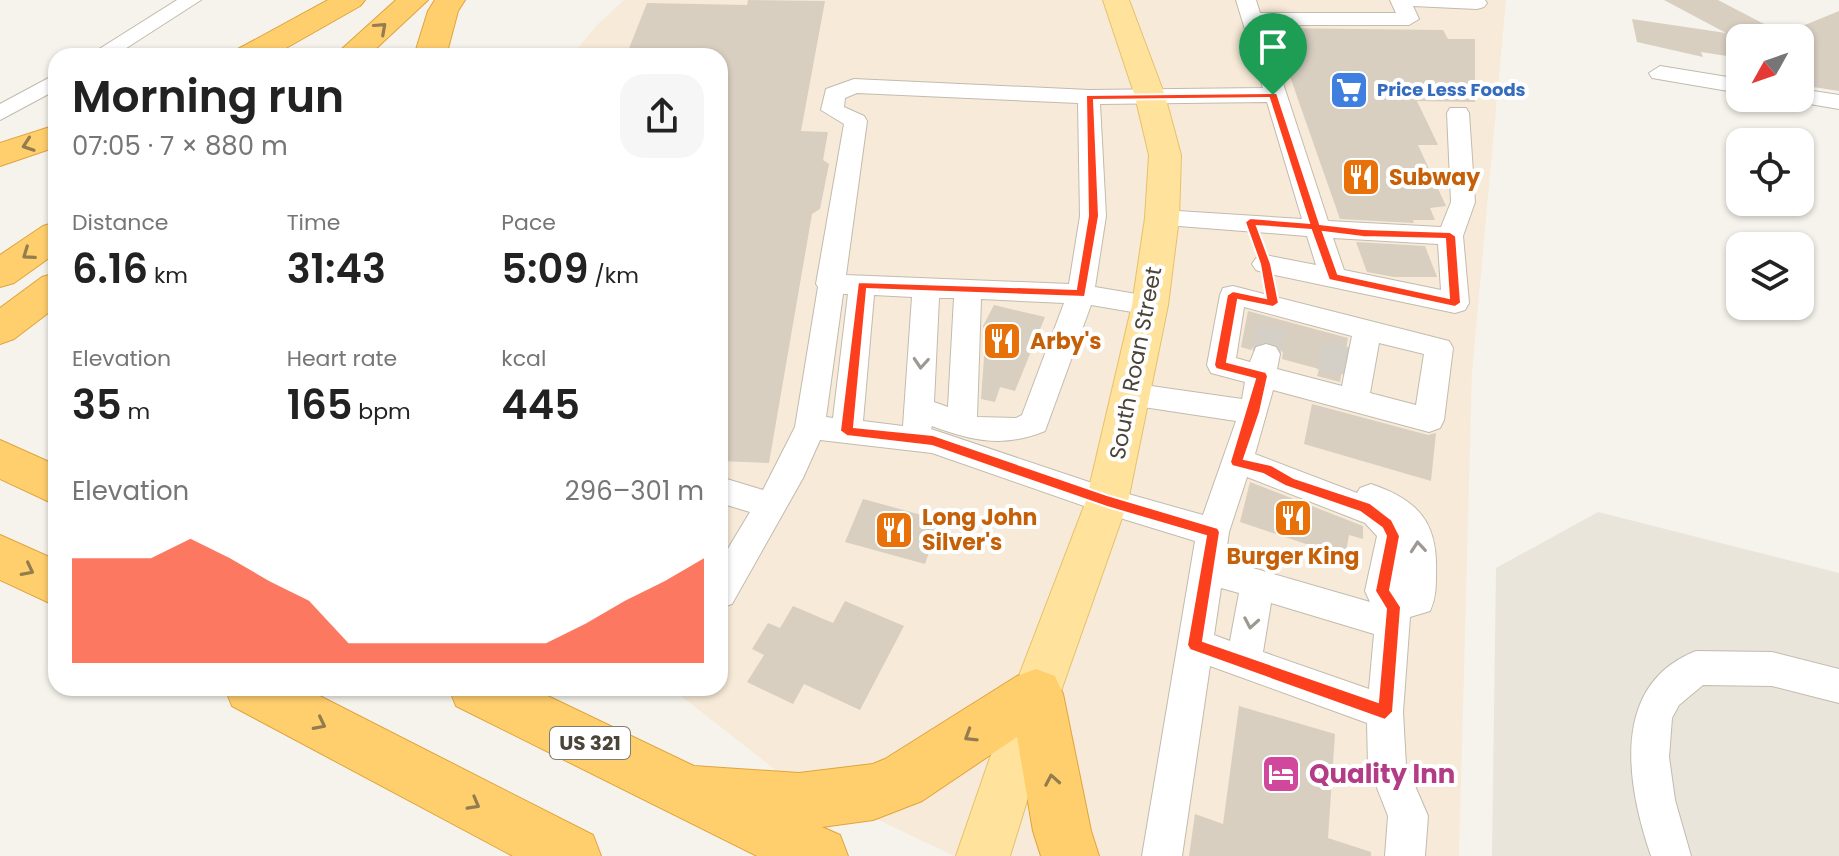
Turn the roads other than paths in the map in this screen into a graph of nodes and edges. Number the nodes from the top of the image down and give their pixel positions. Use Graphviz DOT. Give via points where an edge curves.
graph roads {
  1 [pos="191,0"];
  2 [pos="350,0"];
  3 [pos="371,0"];
  4 [pos="413,0"];
  5 [pos="450,0"];
  6 [pos="1116,0"];
  7 [pos="1400,0"];
  8 [pos="1412,0"];
  9 [pos="1477,3"];
  10 [pos="1249,9"];
  11 [pos="112,48"];
  12 [pos="263,48"];
  13 [pos="310,48"];
  14 [pos="359,48"];
  15 [pos="432,48"];
  16 [pos="1660,73"];
  17 [pos="1726,84"];
  18 [pos="48,86"];
  19 [pos="1273,95"];
  20 [pos="1150,96"];
  21 [pos="1089,97"];
  22 [pos="1814,98"];
  23 [pos="1839,102"];
  24 [pos="0,113"];
  25 [pos="1458,113"];
  26 [pos="48,138"];
  27 [pos="0,155"];
  28 [pos="1162,218"];
  29 [pos="1250,222"];
  30 [pos="1316,227"];
  31 [pos="1450,236"];
  32 [pos="48,241"];
  33 [pos="1265,264"];
  34 [pos="0,274"];
  35 [pos="1333,277"];
  36 [pos="829,284"];
  37 [pos="862,285"];
  38 [pos="926,287"];
  39 [pos="968,289"];
  40 [pos="48,293"];
  41 [pos="1081,294"];
  42 [pos="48,303"];
  43 [pos="1150,305"];
  44 [pos="1274,309"];
  45 [pos="1348,327"];
  46 [pos="0,330"];
  47 [pos="1264,365"];
  48 [pos="1130,394"];
  49 [pos="1354,400"];
  50 [pos="918,408"];
  51 [pos="1254,412"];
  52 [pos="962,425"];
  53 [pos="810,427"];
  54 [pos="847,431"];
  55 [pos="918,439"];
  56 [pos="0,455"];
  57 [pos="48,463"];
  58 [pos="1251,466"];
  59 [pos="48,482"];
  60 [pos="728,492"];
  61 [pos="1107,501"];
  62 [pos="771,505"];
  63 [pos="1213,532"];
  64 [pos="0,556"];
  65 [pos="1207,569"];
  66 [pos="728,579"];
  67 [pos="48,580"];
  68 [pos="1258,583"];
  69 [pos="1394,615"];
  70 [pos="1195,645"];
  71 [pos="1244,662"];
  72 [pos="1839,686"];
  73 [pos="1036,694"];
  74 [pos="266,696"];
  75 [pos="493,696"];
  76 [pos="1385,712"];
  77 [pos="694,794"];
  78 [pos="572,856"];
  79 [pos="819,856"];
  80 [pos="983,856"];
  81 [pos="1070,856"];
  82 [pos="1162,856"];
  83 [pos="1405,856"];
  84 [pos="1671,856"];
  1 -- 11 [label="street"];
  2 -- 12 [label="highway"];
  3 -- 13 [label="highway"];
  14 -- 4 [label="highway, one-way"];
  5 -- 15 [label="highway"];
  6 -- 20 [label="main road, South Roan Street"];
  7 -- 10 [label="street" via="1409,19"];
  8 -- 9 [label="street"];
  10 -- 19 [label="street"];
  16 -- 17 [label="street"];
  18 -- 24 [label="street"];
  19 -- 20 [label="street"];
  19 -- 30 [label="street"];
  20 -- 21 [label="street"];
  20 -- 28 [label="main road, South Roan Street" via="1165,155"];
  21 -- 36 [label="street" via="854,86 834,94 832,110 856,121"];
  21 -- 41 [label="street" via="1093,216"];
  22 -- 23 [label="street"];
  25 -- 31 [label="street" via="1463,202"];
  26 -- 27 [label="highway, one-way"];
  28 -- 29 [label="street"];
  28 -- 43 [label="main road, South Roan Street"];
  29 -- 30 [label="street"];
  29 -- 33 [label="street"];
  30 -- 31 [label="street"];
  30 -- 35 [label="street"];
  31 -- 35 [label="street" via="1455,303"];
  32 -- 34 [label="highway, one-way"];
  33 -- 35 [label="street"];
  33 -- 44 [label="street"];
  36 -- 37 [label="street"];
  36 -- 53 [label="street"];
  37 -- 38 [label="street"];
  37 -- 54 [label="street"];
  38 -- 39 [label="street"];
  38 -- 50 [label="street, one-way"];
  39 -- 41 [label="street"];
  39 -- 52 [label="street"];
  40 -- 46 [label="highway"];
  41 -- 43 [label="street"];
  41 -- 52 [label="street" via="1034,423 1017,432"];
  42 -- 46 [label="highway"];
  43 -- 48 [label="main road, South Roan Street"];
  44 -- 45 [label="street"];
  44 -- 47 [label="street" via="1233,295 1221,365"];
  45 -- 49 [label="street"];
  45 -- 49 [label="street" via="1439,348 1429,420"];
  47 -- 49 [label="street" via="1328,382"];
  47 -- 51 [label="street"];
  48 -- 51 [label="street"];
  48 -- 61 [label="main road, South Roan Street"];
  50 -- 52 [label="street"];
  50 -- 55 [label="street"];
  51 -- 58 [label="street"];
  53 -- 54 [label="street"];
  53 -- 62 [label="street"];
  54 -- 55 [label="street"];
  55 -- 61 [label="street"];
  56 -- 57 [label="highway"];
  56 -- 59 [label="highway"];
  58 -- 63 [label="street"];
  69 -- 58 [label="street, one-way" via="1382,591 1393,536 1387,524 1365,507"];
  60 -- 62 [label="street"];
  61 -- 63 [label="street"];
  61 -- 73 [label="main road, South Roan Street"];
  62 -- 66 [label="street"];
  63 -- 65 [label="street"];
  64 -- 67 [label="highway, one-way"];
  65 -- 68 [label="street"];
  65 -- 70 [label="street"];
  68 -- 69 [label="street"];
  68 -- 71 [label="street, one-way"];
  69 -- 76 [label="street"];
  70 -- 71 [label="street"];
  70 -- 82 [label="street"];
  71 -- 76 [label="street"];
  72 -- 84 [label="street" via="1772,669 1696,668 1660,699 1649,727 1659,826"];
  73 -- 77 [label="highway, one-way" via="902,781 873,792 799,801"];
  73 -- 80 [label="main road, South Roan Street"];
  81 -- 73 [label="highway, one-way"];
  74 -- 78 [label="highway, one-way"];
  75 -- 77 [label="highway, US 321"];
  76 -- 83 [label="street" via="1387,765 1408,816"];
  77 -- 79 [label="highway, US 321"];
}
